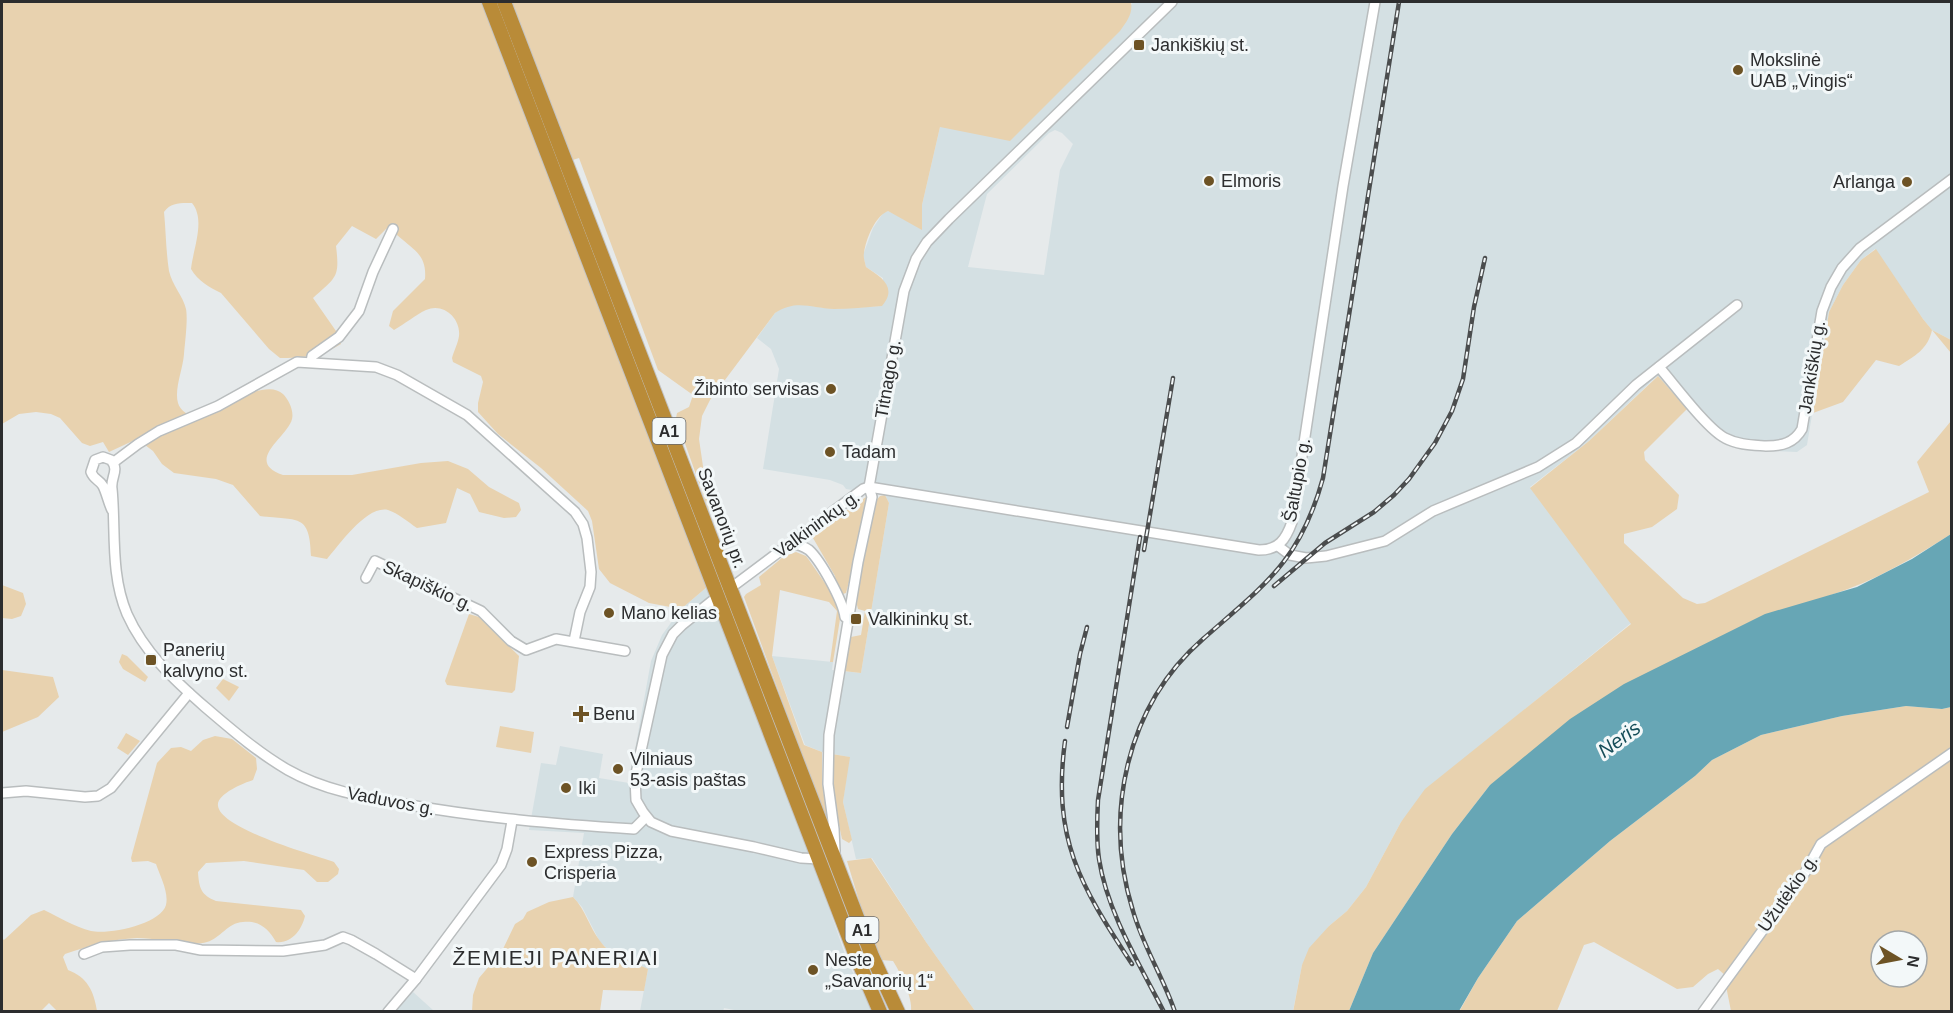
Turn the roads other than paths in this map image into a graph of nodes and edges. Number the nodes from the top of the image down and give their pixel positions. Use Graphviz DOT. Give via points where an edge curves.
graph roads {
  1 [pos="489,2"];
  2 [pos="504,2"];
  3 [pos="1172,2"];
  4 [pos="1375,2"];
  5 [pos="1952,179"];
  6 [pos="393,229"];
  7 [pos="1737,305"];
  8 [pos="311,362"];
  9 [pos="1659,366"];
  10 [pos="114,462"];
  11 [pos="112,479"];
  12 [pos="101,482"];
  13 [pos="869,487"];
  14 [pos="112,510"];
  15 [pos="791,543"];
  16 [pos="1278,546"];
  17 [pos="366,578"];
  18 [pos="736,584"];
  19 [pos="712,601"];
  20 [pos="847,627"];
  21 [pos="574,641"];
  22 [pos="625,651"];
  23 [pos="189,693"];
  24 [pos="1952,753"];
  25 [pos="2,793"];
  26 [pos="646,817"];
  27 [pos="512,821"];
  28 [pos="819,859"];
  29 [pos="835,860"];
  30 [pos="84,954"];
  31 [pos="416,979"];
  32 [pos="388,1011"];
  33 [pos="880,1011"];
  34 [pos="898,1011"];
  35 [pos="1703,1011"];
  1 -- 28 [label="highway, Savanorių pr. / A1"];
  2 -- 29 [label="highway, Savanorių pr. / A1"];
  3 -- 13 [label="street, Titnago g." via="949,219 916,259 904,291"];
  4 -- 16 [label="street, Šaltupio g." via="1292,522"];
  5 -- 9 [label="street, Jankiškių g." via="1860,248 1842,268 1822,311 1802,429 1793,440 1765,446 1725,438"];
  6 -- 8 [label="street, Vaduvos g." via="359,311 339,337 312,356"];
  7 -- 9 [label="street"];
  8 -- 10 [label="street, Vaduvos g." via="297,362 218,406 159,431"];
  8 -- 21 [label="street, Vaduvos g." via="389,371 454,406 575,512 587,538 591,572"];
  9 -- 16 [label="street" via="1556,457 1433,511 1385,541 1306,558 1290,555"];
  10 -- 11 [label="street, Vaduvos g."];
  10 -- 12 [label="street, Vaduvos g." via="103,457 92,464 92,476"];
  11 -- 12 [label="street"];
  11 -- 14 [label="street, Vaduvos g."];
  12 -- 14 [label="street, Vaduvos g."];
  13 -- 15 [label="street, Valkininkų g."];
  13 -- 16 [label="street, Šaltupio g." via="1259,550"];
  13 -- 20 [label="street, Titnago g." via="872,496"];
  14 -- 23 [label="street, Vaduvos g." via="115,563 126,612 153,656"];
  15 -- 18 [label="street, Valkininkų g."];
  15 -- 20 [label="street" via="808,550 816,559 844,605"];
  17 -- 21 [label="street, Skapiškio g." via="375,561 481,611 526,650 550,640"];
  19 -- 26 [label="street" via="673,634 662,654 634,778 636,800"];
  20 -- 29 [label="street, Titnago g." via="827,760"];
  21 -- 22 [label="street, Skapiškio g."];
  23 -- 25 [label="street" via="111,788 98,796"];
  23 -- 27 [label="street, Vaduvos g." via="258,751 289,771 327,787 353,795"];
  24 -- 35 [label="street, Užutėkio g." via="1821,844 1806,872"];
  26 -- 27 [label="street, Vaduvos g." via="634,829"];
  26 -- 28 [label="street" via="671,831"];
  27 -- 31 [label="street" via="501,865"];
  28 -- 33 [label="highway, Savanorių pr. / A1"];
  29 -- 34 [label="highway, Savanorių pr. / A1"];
  30 -- 31 [label="street" via="102,947 130,945 283,951 325,945 343,937"];
  31 -- 32 [label="street"];
}
